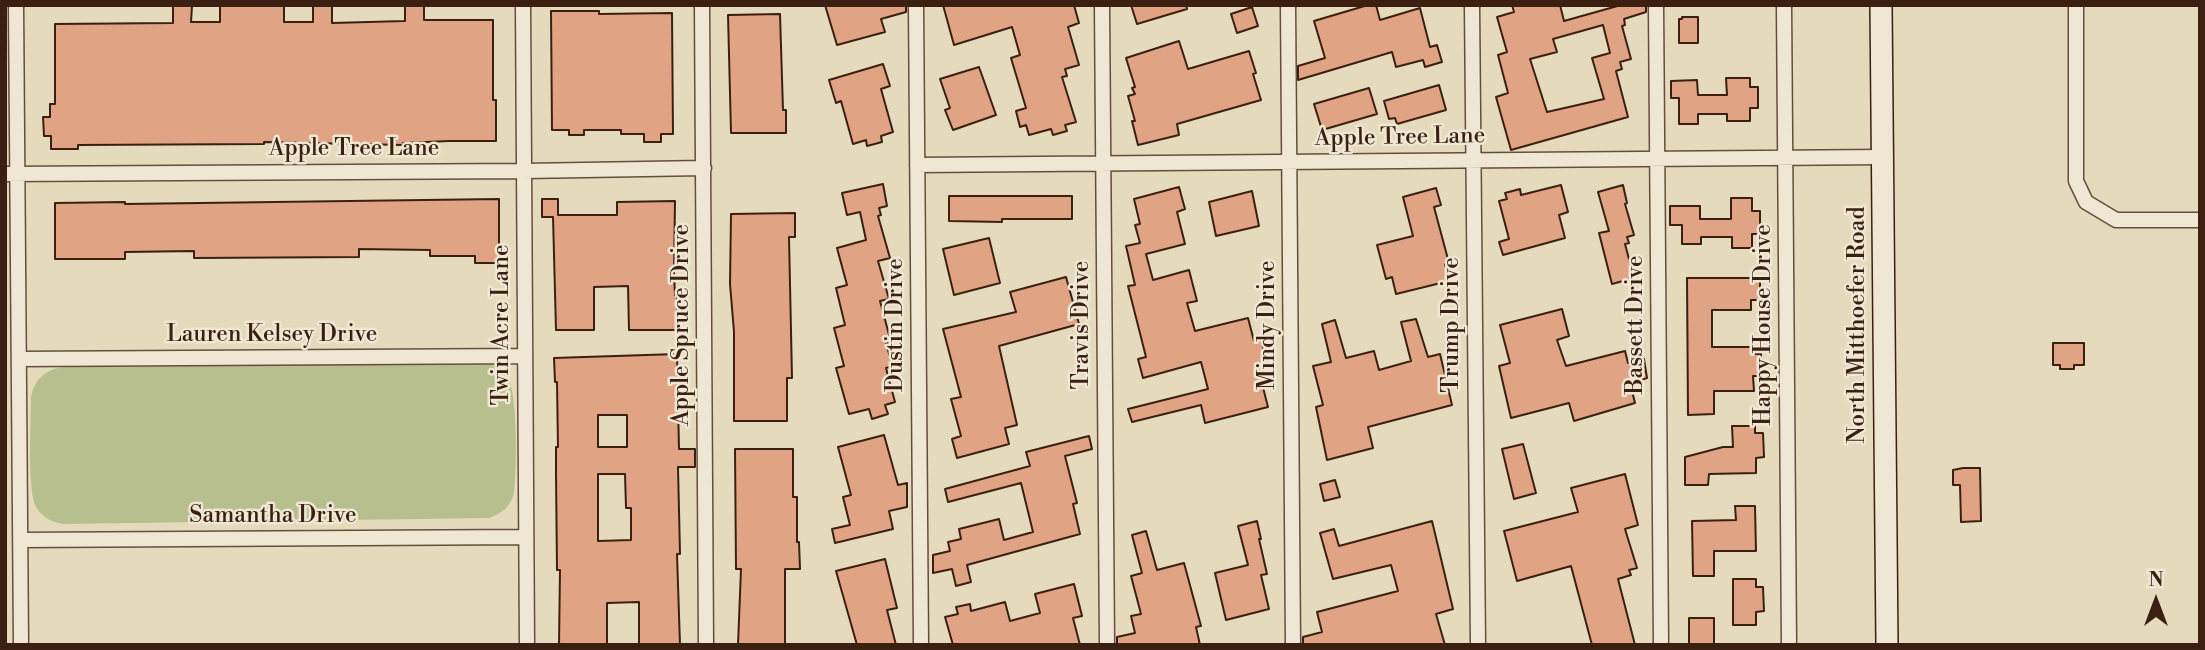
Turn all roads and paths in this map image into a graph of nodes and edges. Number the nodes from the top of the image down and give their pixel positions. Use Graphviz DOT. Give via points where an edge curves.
graph roads {
  1 [pos="16,5"];
  2 [pos="523,5"];
  3 [pos="702,5"];
  4 [pos="916,5"];
  5 [pos="1102,5"];
  6 [pos="1288,5"];
  7 [pos="1472,5"];
  8 [pos="1656,5"];
  9 [pos="1784,5"];
  10 [pos="1881,5"];
  11 [pos="2076,5"];
  12 [pos="1883,157"];
  13 [pos="1785,158"];
  14 [pos="1657,159"];
  15 [pos="1474,160"];
  16 [pos="1289,162"];
  17 [pos="1103,163"];
  18 [pos="917,165"];
  19 [pos="704,168"];
  20 [pos="524,171"];
  21 [pos="11,174"];
  22 [pos="2200,220"];
  23 [pos="525,356"];
  24 [pos="19,359"];
  25 [pos="526,537"];
  26 [pos="20,540"];
  27 [pos="21,645"];
  28 [pos="527,645"];
  29 [pos="706,645"];
  30 [pos="921,645"];
  31 [pos="1107,645"];
  32 [pos="1293,645"];
  33 [pos="1478,645"];
  34 [pos="1661,645"];
  35 [pos="1789,645"];
  36 [pos="1887,645"];
  1 -- 21 [label="street"];
  2 -- 20 [label="street, Twin Acre Lane"];
  3 -- 19 [label="street, Apple Spruce Drive"];
  4 -- 18 [label="street, Dustin Drive"];
  5 -- 17 [label="street, Travis Drive"];
  6 -- 16 [label="street, Mindy Drive"];
  7 -- 15 [label="street, Trump Drive"];
  8 -- 14 [label="street, Bassett Drive"];
  9 -- 13 [label="street, Happy House Drive"];
  10 -- 12 [label="main road, North Mitthoefer Road"];
  11 -- 22 [label="street" via="2076,181 2086,202 2116,220"];
  12 -- 13 [label="street, Apple Tree Lane"];
  12 -- 36 [label="main road, North Mitthoefer Road"];
  13 -- 14 [label="street, Apple Tree Lane"];
  13 -- 35 [label="street, Happy House Drive"];
  14 -- 15 [label="street, Apple Tree Lane"];
  14 -- 34 [label="street, Bassett Drive"];
  15 -- 16 [label="street, Apple Tree Lane"];
  15 -- 33 [label="street, Trump Drive"];
  16 -- 17 [label="street, Apple Tree Lane"];
  16 -- 32 [label="street, Mindy Drive"];
  17 -- 18 [label="street, Apple Tree Lane"];
  17 -- 31 [label="street, Travis Drive"];
  18 -- 30 [label="street, Dustin Drive"];
  19 -- 20 [label="street, Apple Tree Lane"];
  19 -- 29 [label="street, Apple Spruce Drive"];
  20 -- 21 [label="street, Apple Tree Lane"];
  20 -- 23 [label="street, Twin Acre Lane"];
  21 -- 24 [label="street"];
  23 -- 24 [label="street, Lauren Kelsey Drive"];
  23 -- 25 [label="street, Twin Acre Lane"];
  24 -- 26 [label="street"];
  25 -- 26 [label="street, Samantha Drive"];
  25 -- 28 [label="street, Twin Acre Lane"];
  26 -- 27 [label="street"];
}
